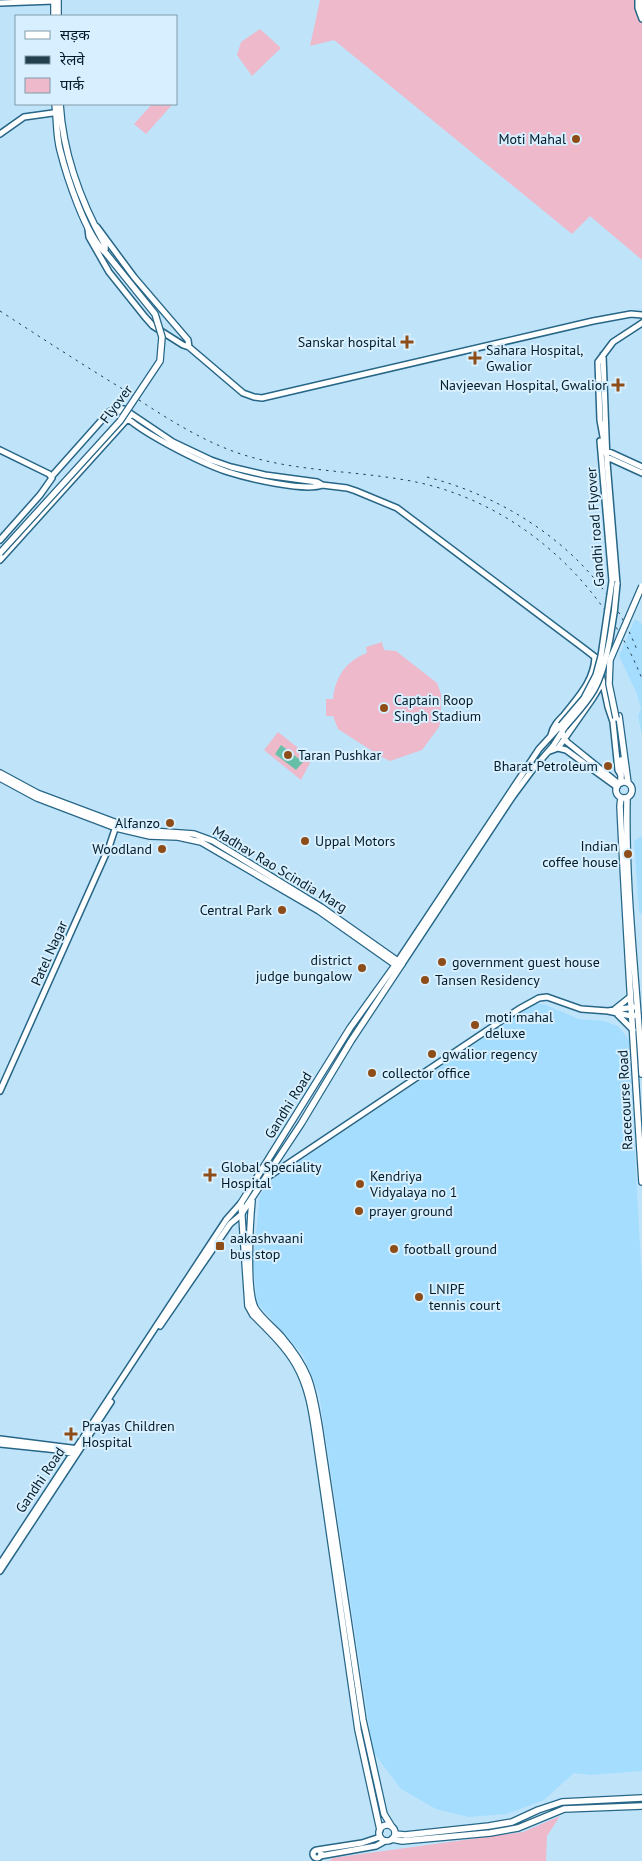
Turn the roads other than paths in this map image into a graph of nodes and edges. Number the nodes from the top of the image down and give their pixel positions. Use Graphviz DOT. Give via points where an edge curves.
graph roads {
  1 [pos="56,0"];
  2 [pos="640,0"];
  3 [pos="0,2"];
  4 [pos="642,10"];
  5 [pos="54,15"];
  6 [pos="58,15"];
  7 [pos="642,19"];
  8 [pos="56,105"];
  9 [pos="60,105"];
  10 [pos="58,112"];
  11 [pos="0,134"];
  12 [pos="95,225"];
  13 [pos="88,229"];
  14 [pos="95,234"];
  15 [pos="631,314"];
  16 [pos="642,315"];
  17 [pos="642,323"];
  18 [pos="632,330"];
  19 [pos="189,347"];
  20 [pos="604,355"];
  21 [pos="130,416"];
  22 [pos="600,420"];
  23 [pos="0,450"];
  24 [pos="608,451"];
  25 [pos="607,457"];
  26 [pos="605,467"];
  27 [pos="642,467"];
  28 [pos="642,473"];
  29 [pos="52,476"];
  30 [pos="0,540"];
  31 [pos="0,553"];
  32 [pos="0,560"];
  33 [pos="642,586"];
  34 [pos="642,594"];
  35 [pos="595,657"];
  36 [pos="602,683"];
  37 [pos="617,717"];
  38 [pos="563,727"];
  39 [pos="551,735"];
  40 [pos="564,738"];
  41 [pos="558,748"];
  42 [pos="548,752"];
  43 [pos="619,772"];
  44 [pos="0,773"];
  45 [pos="0,778"];
  46 [pos="613,779"];
  47 [pos="628,783"];
  48 [pos="619,784"];
  49 [pos="624,798"];
  50 [pos="116,826"];
  51 [pos="382,956"];
  52 [pos="399,965"];
  53 [pos="387,977"];
  54 [pos="630,997"];
  55 [pos="634,1007"];
  56 [pos="615,1011"];
  57 [pos="635,1016"];
  58 [pos="633,1030"];
  59 [pos="642,1074"];
  60 [pos="0,1090"];
  61 [pos="265,1180"];
  62 [pos="642,1182"];
  63 [pos="250,1188"];
  64 [pos="252,1199"];
  65 [pos="241,1203"];
  66 [pos="239,1216"];
  67 [pos="0,1439"];
  68 [pos="0,1444"];
  69 [pos="78,1449"];
  70 [pos="75,1454"];
  71 [pos="0,1564"];
  72 [pos="0,1571"];
  73 [pos="642,1798"];
  74 [pos="642,1806"];
  75 [pos="392,1827"];
  76 [pos="380,1830"];
  77 [pos="393,1837"];
  78 [pos="382,1839"];
  79 [pos="317,1850"];
  80 [pos="331,1854"];
  81 [pos="312,1858"];
  82 [pos="320,1858"];
  83 [pos="324,1861"];
  1 -- 3 [label="main road"];
  1 -- 5 [label="main road"];
  1 -- 6 [label="main road"];
  2 -- 4 [label="main road"];
  2 -- 7 [label="main road" via="638,8"];
  8 -- 10 [label="main road"];
  9 -- 10 [label="main road"];
  10 -- 11 [label="main road" via="24,117"];
  10 -- 12 [label="main road, Flyover" via="72,171"];
  10 -- 13 [label="main road, Flyover" via="60,149"];
  12 -- 14 [label="main road, Flyover"];
  12 -- 19 [label="main road" via="188,340"];
  13 -- 14 [label="main road, Flyover"];
  13 -- 19 [label="main road" via="89,237 109,272 149,322"];
  14 -- 31 [label="main road, Flyover, bridge" via="105,245 105,252 156,314 162,337 160,361 120,421"];
  15 -- 16 [label="main road"];
  15 -- 18 [label="main road" via="636,323"];
  15 -- 19 [label="main road" via="262,398 243,393"];
  17 -- 18 [label="main road"];
  18 -- 20 [label="main road" via="613,342"];
  20 -- 22 [label="main road" via="598,362"];
  20 -- 24 [label="main road"];
  21 -- 29 [label="main road" via="119,409 104,416"];
  21 -- 32 [label="main road"];
  21 -- 35 [label="main road" via="164,442 228,472 300,486 347,488 386,502"];
  22 -- 25 [label="main road"];
  22 -- 26 [label="main road, Gandhi road Flyover"];
  23 -- 29 [label="main road"];
  24 -- 25 [label="main road"];
  24 -- 27 [label="main road"];
  25 -- 26 [label="main road, Gandhi road Flyover"];
  25 -- 28 [label="main road"];
  26 -- 38 [label="main road, Gandhi road Flyover, bridge" via="616,599 599,680 585,703"];
  29 -- 30 [label="main road" via="40,495"];
  33 -- 37 [label="main road, bridge" via="610,660 609,684"];
  34 -- 37 [label="main road, bridge" via="612,664 612,693"];
  35 -- 36 [label="main road" via="600,665"];
  35 -- 39 [label="main road" via="589,682 555,725"];
  36 -- 40 [label="main road"];
  36 -- 43 [label="main road" via="613,722"];
  37 -- 43 [label="main road"];
  37 -- 47 [label="main road"];
  38 -- 39 [label="main road, Gandhi road Flyover"];
  38 -- 40 [label="main road"];
  38 -- 42 [label="main road"];
  39 -- 52 [label="main road, Gandhi Road"];
  40 -- 41 [label="main road"];
  40 -- 46 [label="main road"];
  41 -- 42 [label="main road"];
  41 -- 48 [label="main road"];
  42 -- 52 [label="main road" via="513,796"];
  43 -- 46 [label="main road"];
  43 -- 48 [label="main road"];
  44 -- 50 [label="main road, Madhav Rao Scindia Marg" via="37,793"];
  45 -- 50 [label="main road, Madhav Rao Scindia Marg" via="37,798"];
  46 -- 48 [label="main road"];
  47 -- 48 [label="main road"];
  47 -- 49 [label="main road" via="633,790"];
  48 -- 49 [label="main road" via="616,792"];
  49 -- 54 [label="main road" via="620,806"];
  49 -- 55 [label="main road"];
  50 -- 51 [label="main road, Madhav Rao Scindia Marg" via="150,836 201,842 319,911"];
  50 -- 52 [label="main road, Madhav Rao Scindia Marg" via="194,834 213,841 332,914"];
  50 -- 60 [label="main road, Patel Nagar" via="110,847"];
  51 -- 52 [label="main road, Madhav Rao Scindia Marg"];
  51 -- 53 [label="main road" via="388,966"];
  52 -- 53 [label="main road, Gandhi Road"];
  52 -- 61 [label="main road"];
  53 -- 63 [label="main road, Gandhi Road" via="350,1028"];
  54 -- 55 [label="main road"];
  54 -- 56 [label="main road"];
  55 -- 56 [label="main road"];
  55 -- 57 [label="main road"];
  56 -- 57 [label="main road"];
  56 -- 58 [label="main road"];
  56 -- 61 [label="main road" via="581,1009 547,997 539,998"];
  57 -- 58 [label="main road, Racecourse Road"];
  57 -- 59 [label="main road, Racecourse Road"];
  58 -- 62 [label="main road, Racecourse Road"];
  61 -- 64 [label="main road"];
  63 -- 64 [label="main road"];
  63 -- 65 [label="main road, Gandhi Road"];
  64 -- 66 [label="main road"];
  64 -- 75 [label="main road" via="251,1296 258,1312 296,1355 311,1382 363,1720 384,1814"];
  65 -- 66 [label="main road"];
  65 -- 69 [label="main road, Gandhi Road" via="221,1228"];
  66 -- 69 [label="main road, Gandhi Road" via="209,1254"];
  66 -- 76 [label="main road" via="248,1306 295,1364 309,1399 358,1730"];
  67 -- 69 [label="main road"];
  68 -- 70 [label="main road"];
  69 -- 70 [label="main road, Gandhi Road"];
  70 -- 71 [label="main road, Gandhi Road"];
  70 -- 72 [label="main road, Gandhi Road"];
  73 -- 77 [label="main road" via="562,1802 504,1823"];
  74 -- 77 [label="main road" via="564,1808 518,1828 490,1834 402,1841"];
  75 -- 76 [label="main road" via="384,1826"];
  75 -- 77 [label="main road"];
  76 -- 78 [label="main road"];
  77 -- 78 [label="main road"];
  78 -- 79 [label="main road"];
  78 -- 80 [label="main road" via="376,1846"];
  79 -- 81 [label="main road"];
  79 -- 82 [label="main road"];
  80 -- 82 [label="main road"];
  80 -- 83 [label="main road"];
  81 -- 82 [label="main road"];
}
